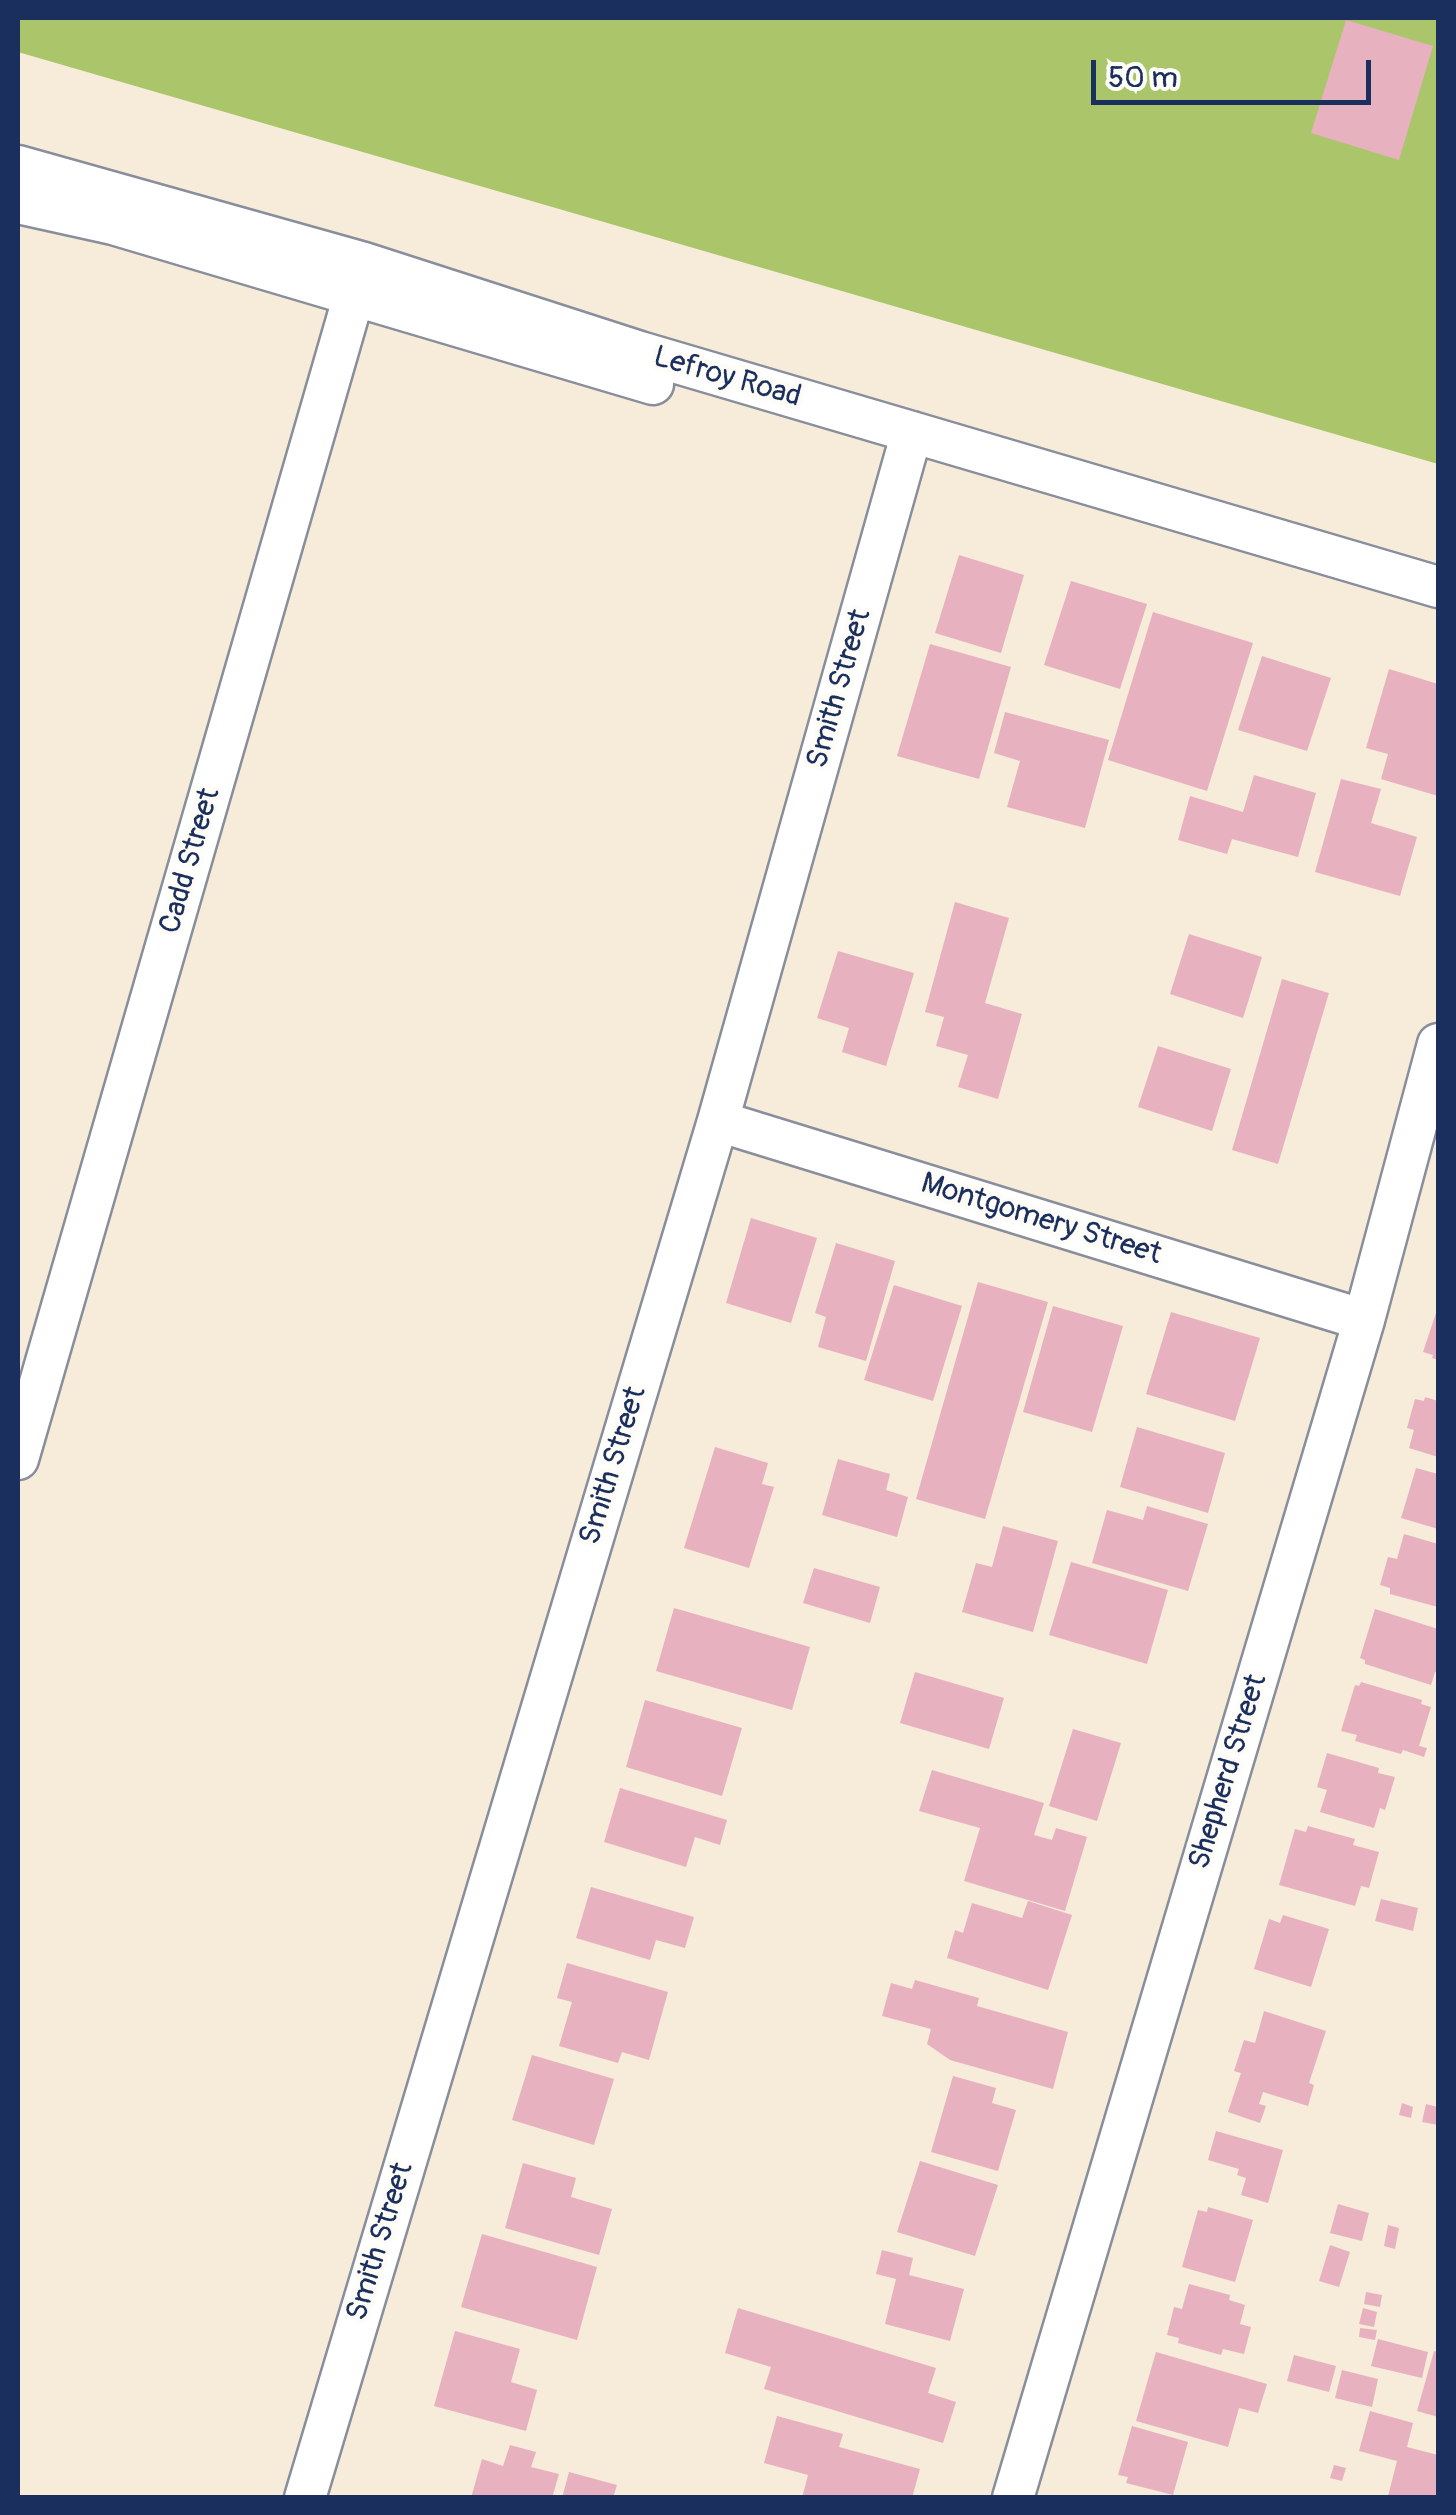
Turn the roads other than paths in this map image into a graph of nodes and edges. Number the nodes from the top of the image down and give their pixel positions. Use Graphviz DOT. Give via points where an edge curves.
graph roads {
  1 [pos="18,166"];
  2 [pos="18,203"];
  3 [pos="359,280"];
  4 [pos="909,445"];
  5 [pos="1438,587"];
  6 [pos="1438,616"];
  7 [pos="1438,1044"];
  8 [pos="718,1121"];
  9 [pos="1364,1320"];
  10 [pos="18,1460"];
  11 [pos="305,2498"];
  12 [pos="1014,2498"];
  1 -- 3 [label="street, Lefroy Road"];
  2 -- 3 [label="street, Lefroy Road"];
  3 -- 4 [label="street, Lefroy Road" via="640,352"];
  3 -- 10 [label="street, Cadd Street"];
  4 -- 5 [label="street, Lefroy Road"];
  4 -- 6 [label="street, Lefroy Road"];
  4 -- 8 [label="street, Smith Street"];
  7 -- 9 [label="street, Shepherd Street"];
  8 -- 9 [label="street, Montgomery Street"];
  8 -- 11 [label="street, Smith Street"];
  9 -- 12 [label="street, Shepherd Street"];
}
